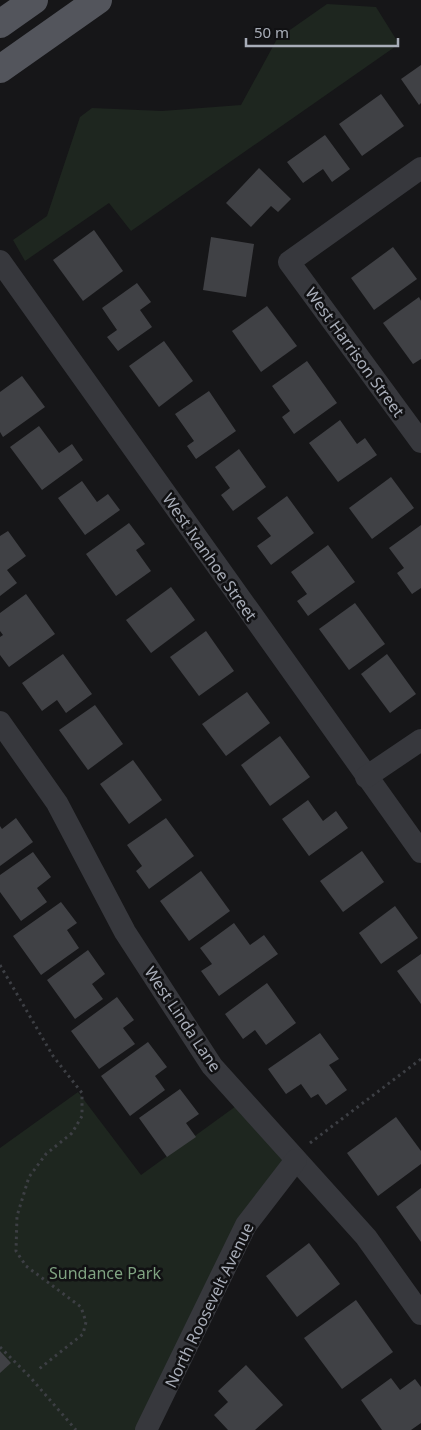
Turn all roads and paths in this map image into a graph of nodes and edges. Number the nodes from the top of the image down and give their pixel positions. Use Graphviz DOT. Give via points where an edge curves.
graph roads {
  1 [pos="34,0"];
  2 [pos="98,0"];
  3 [pos="0,24"];
  4 [pos="0,70"];
  5 [pos="421,168"];
  6 [pos="0,261"];
  7 [pos="421,442"];
  8 [pos="0,722"];
  9 [pos="421,740"];
  10 [pos="366,777"];
  11 [pos="421,852"];
  12 [pos="0,965"];
  13 [pos="421,1059"];
  14 [pos="296,1160"];
  15 [pos="421,1314"];
  16 [pos="0,1347"];
  17 [pos="39,1369"];
  18 [pos="153,1428"];
  19 [pos="76,1430"];
  1 -- 3 [label="main road"];
  2 -- 4 [label="main road"];
  5 -- 7 [label="street, West Harrison Street" via="288,262"];
  6 -- 10 [label="street, West Ivanhoe Street"];
  8 -- 14 [label="street, West Linda Lane" via="56,804 125,932 212,1066"];
  9 -- 10 [label="street"];
  10 -- 11 [label="street, West Ivanhoe Street"];
  12 -- 17 [label="path" via="53,1056 82,1093 82,1116 72,1133 46,1154 28,1177 16,1216 16,1251 26,1266 81,1307 86,1322 83,1334"];
  13 -- 14 [label="path" via="310,1143"];
  14 -- 15 [label="street, West Linda Lane" via="366,1237"];
  14 -- 18 [label="street, North Roosevelt Avenue" via="246,1225"];
  16 -- 19 [label="path"];
}
